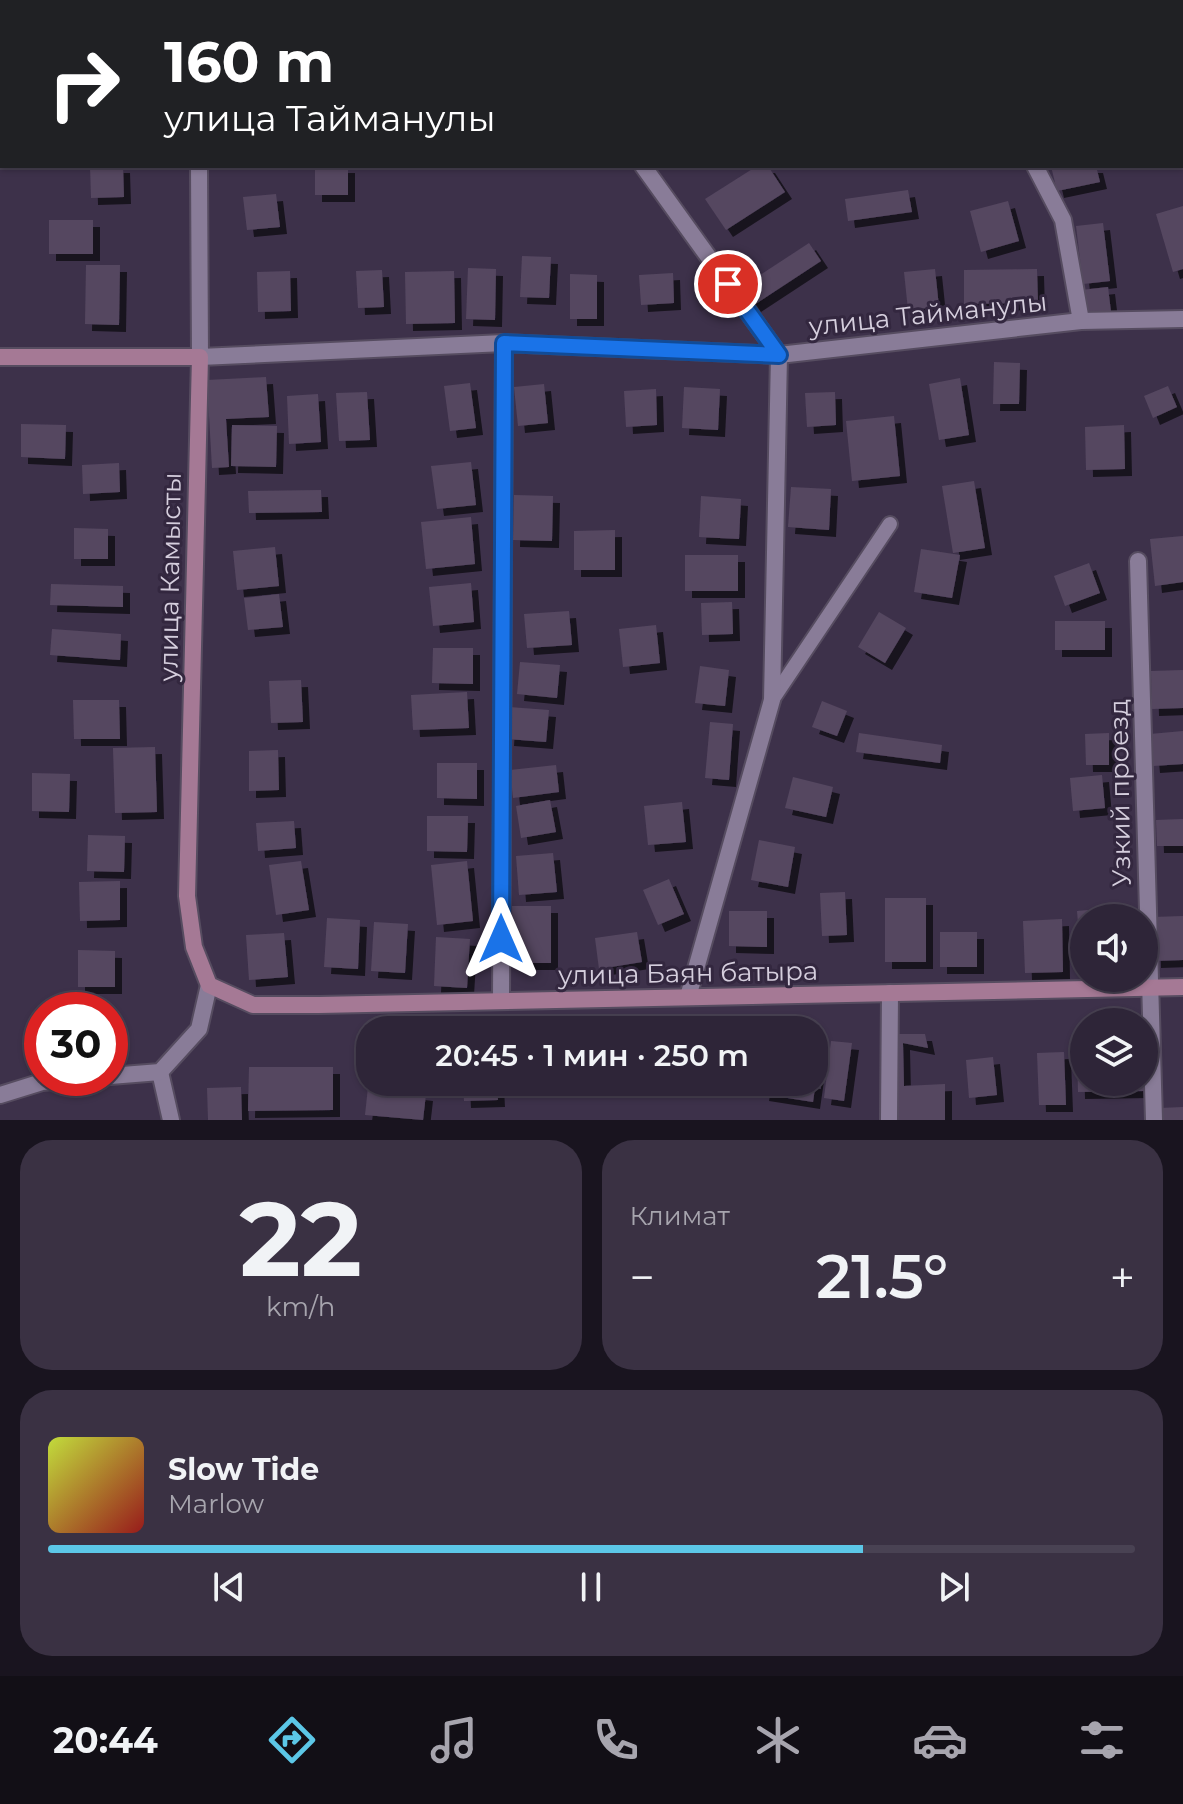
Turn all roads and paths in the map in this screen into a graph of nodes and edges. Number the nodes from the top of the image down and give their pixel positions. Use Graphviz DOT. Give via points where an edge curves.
graph roads {
  1 [pos="199,168"];
  2 [pos="644,168"];
  3 [pos="1036,168"];
  4 [pos="1183,319"];
  5 [pos="1081,321"];
  6 [pos="504,343"];
  7 [pos="779,355"];
  8 [pos="0,357"];
  9 [pos="200,357"];
  10 [pos="890,524"];
  11 [pos="1138,561"];
  12 [pos="772,700"];
  13 [pos="1147,904"];
  14 [pos="209,985"];
  15 [pos="1158,987"];
  16 [pos="1183,987"];
  17 [pos="1070,989"];
  18 [pos="1149,992"];
  19 [pos="890,993"];
  20 [pos="688,997"];
  21 [pos="501,1001"];
  22 [pos="160,1072"];
  23 [pos="128,1075"];
  24 [pos="24,1088"];
  25 [pos="0,1095"];
  26 [pos="171,1120"];
  27 [pos="889,1120"];
  28 [pos="1154,1120"];
  1 -- 9 [label="street, улица Камысты"];
  2 -- 7 [label="street"];
  3 -- 5 [label="street" via="1063,220"];
  4 -- 5 [label="street, улица Тайманулы"];
  5 -- 7 [label="street, улица Тайманулы"];
  6 -- 7 [label="street, улица Тайманулы"];
  6 -- 9 [label="street, улица Тайманулы"];
  6 -- 21 [label="street"];
  7 -- 12 [label="street"];
  8 -- 9 [label="street"];
  9 -- 14 [label="street, улица Камысты" via="187,896 194,947"];
  10 -- 12 [label="lane"];
  11 -- 13 [label="street, Узкий проезд"];
  12 -- 20 [label="street"];
  14 -- 21 [label="street, улица Баян батыра" via="253,1005"];
  14 -- 22 [label="street" via="199,1029"];
  15 -- 16 [label="street, улица Баян батыра"];
  17 -- 19 [label="street, улица Баян батыра"];
  18 -- 28 [label="street, Узкий проезд"];
  19 -- 20 [label="street, улица Баян батыра"];
  19 -- 27 [label="street"];
  20 -- 21 [label="street, улица Баян батыра"];
  22 -- 23 [label="street"];
  22 -- 26 [label="street"];
  24 -- 25 [label="street"];
}
